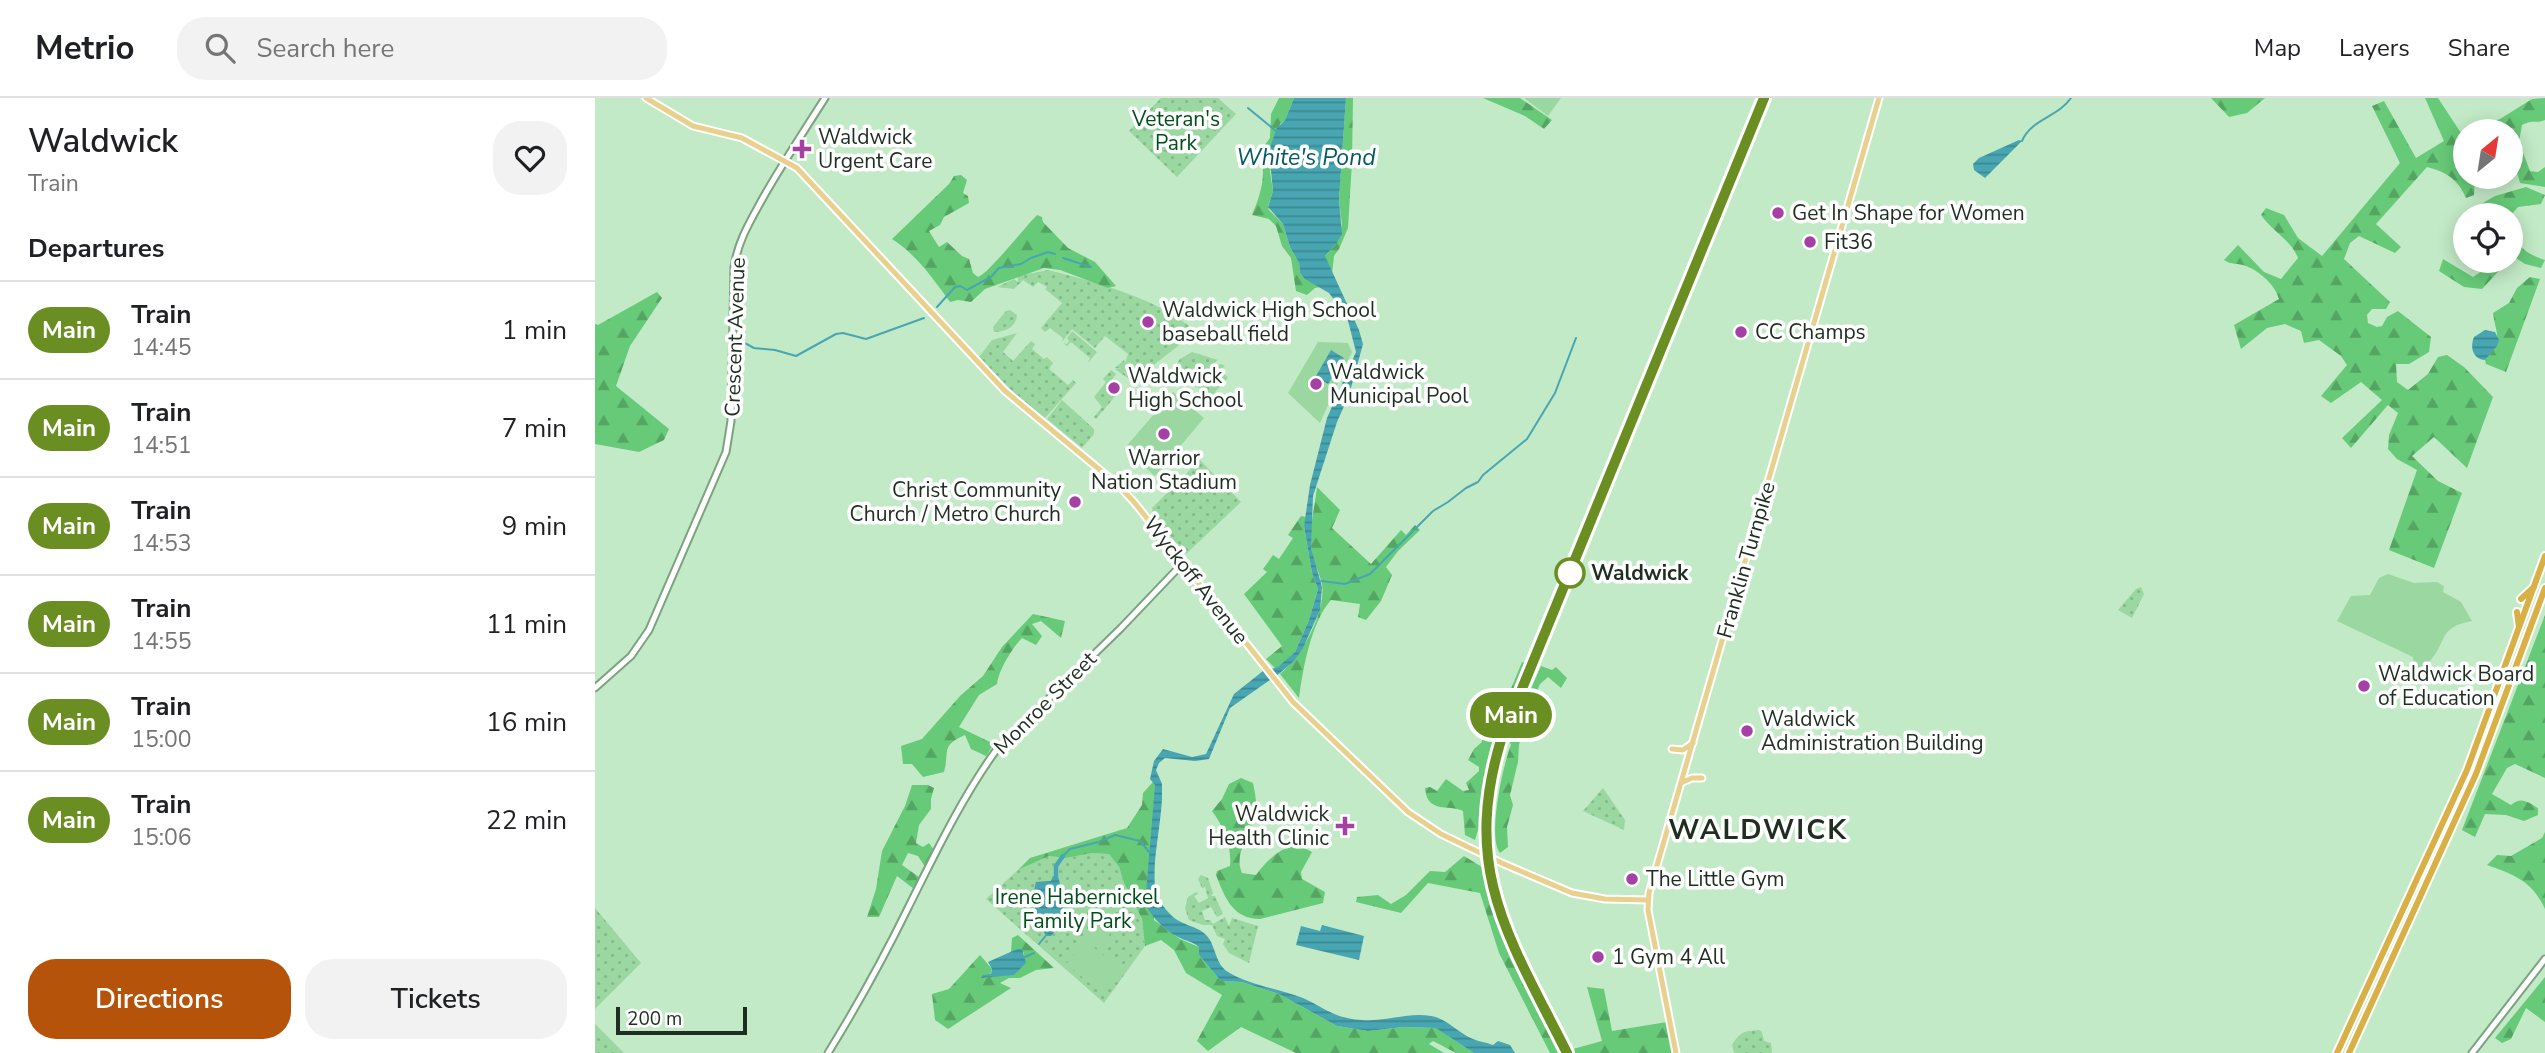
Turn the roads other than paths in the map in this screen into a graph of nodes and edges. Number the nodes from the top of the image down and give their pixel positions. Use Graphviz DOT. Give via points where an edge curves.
graph roads {
  1 [pos="646,98"];
  2 [pos="825,98"];
  3 [pos="1879,98"];
  4 [pos="785,160"];
  5 [pos="2545,556"];
  6 [pos="1183,563"];
  7 [pos="2535,586"];
  8 [pos="2545,588"];
  9 [pos="2521,599"];
  10 [pos="2517,612"];
  11 [pos="2519,630"];
  12 [pos="595,688"];
  13 [pos="1695,741"];
  14 [pos="1672,749"];
  15 [pos="1702,778"];
  16 [pos="1683,782"];
  17 [pos="1649,900"];
  18 [pos="2545,959"];
  19 [pos="828,1053"];
  20 [pos="1676,1053"];
  21 [pos="2337,1053"];
  22 [pos="2349,1053"];
  23 [pos="2472,1053"];
  1 -- 4 [label="main road, Wyckoff Avenue" via="693,127 742,138"];
  2 -- 4 [label="main road, Crescent Avenue"];
  3 -- 13 [label="main road, Franklin Turnpike"];
  4 -- 6 [label="main road, Wyckoff Avenue" via="802,172 1005,391 1126,494"];
  4 -- 12 [label="main road, Crescent Avenue" via="738,246 731,431 726,452 649,630 631,656"];
  5 -- 7 [label="highway"];
  6 -- 17 [label="main road, Wyckoff Avenue, bridge" via="1293,702 1409,812 1441,834 1572,893"];
  6 -- 19 [label="main road, Monroe Street" via="986,764"];
  7 -- 9 [label="highway"];
  7 -- 11 [label="highway"];
  8 -- 22 [label="highway" via="2476,774"];
  10 -- 11 [label="highway"];
  11 -- 21 [label="highway" via="2463,781"];
  13 -- 14 [label="main road" via="1687,749"];
  13 -- 16 [label="main road, Franklin Turnpike"];
  15 -- 16 [label="main road"];
  16 -- 17 [label="main road, Franklin Turnpike"];
  17 -- 20 [label="main road, Franklin Turnpike"];
  18 -- 23 [label="main road"];
}
